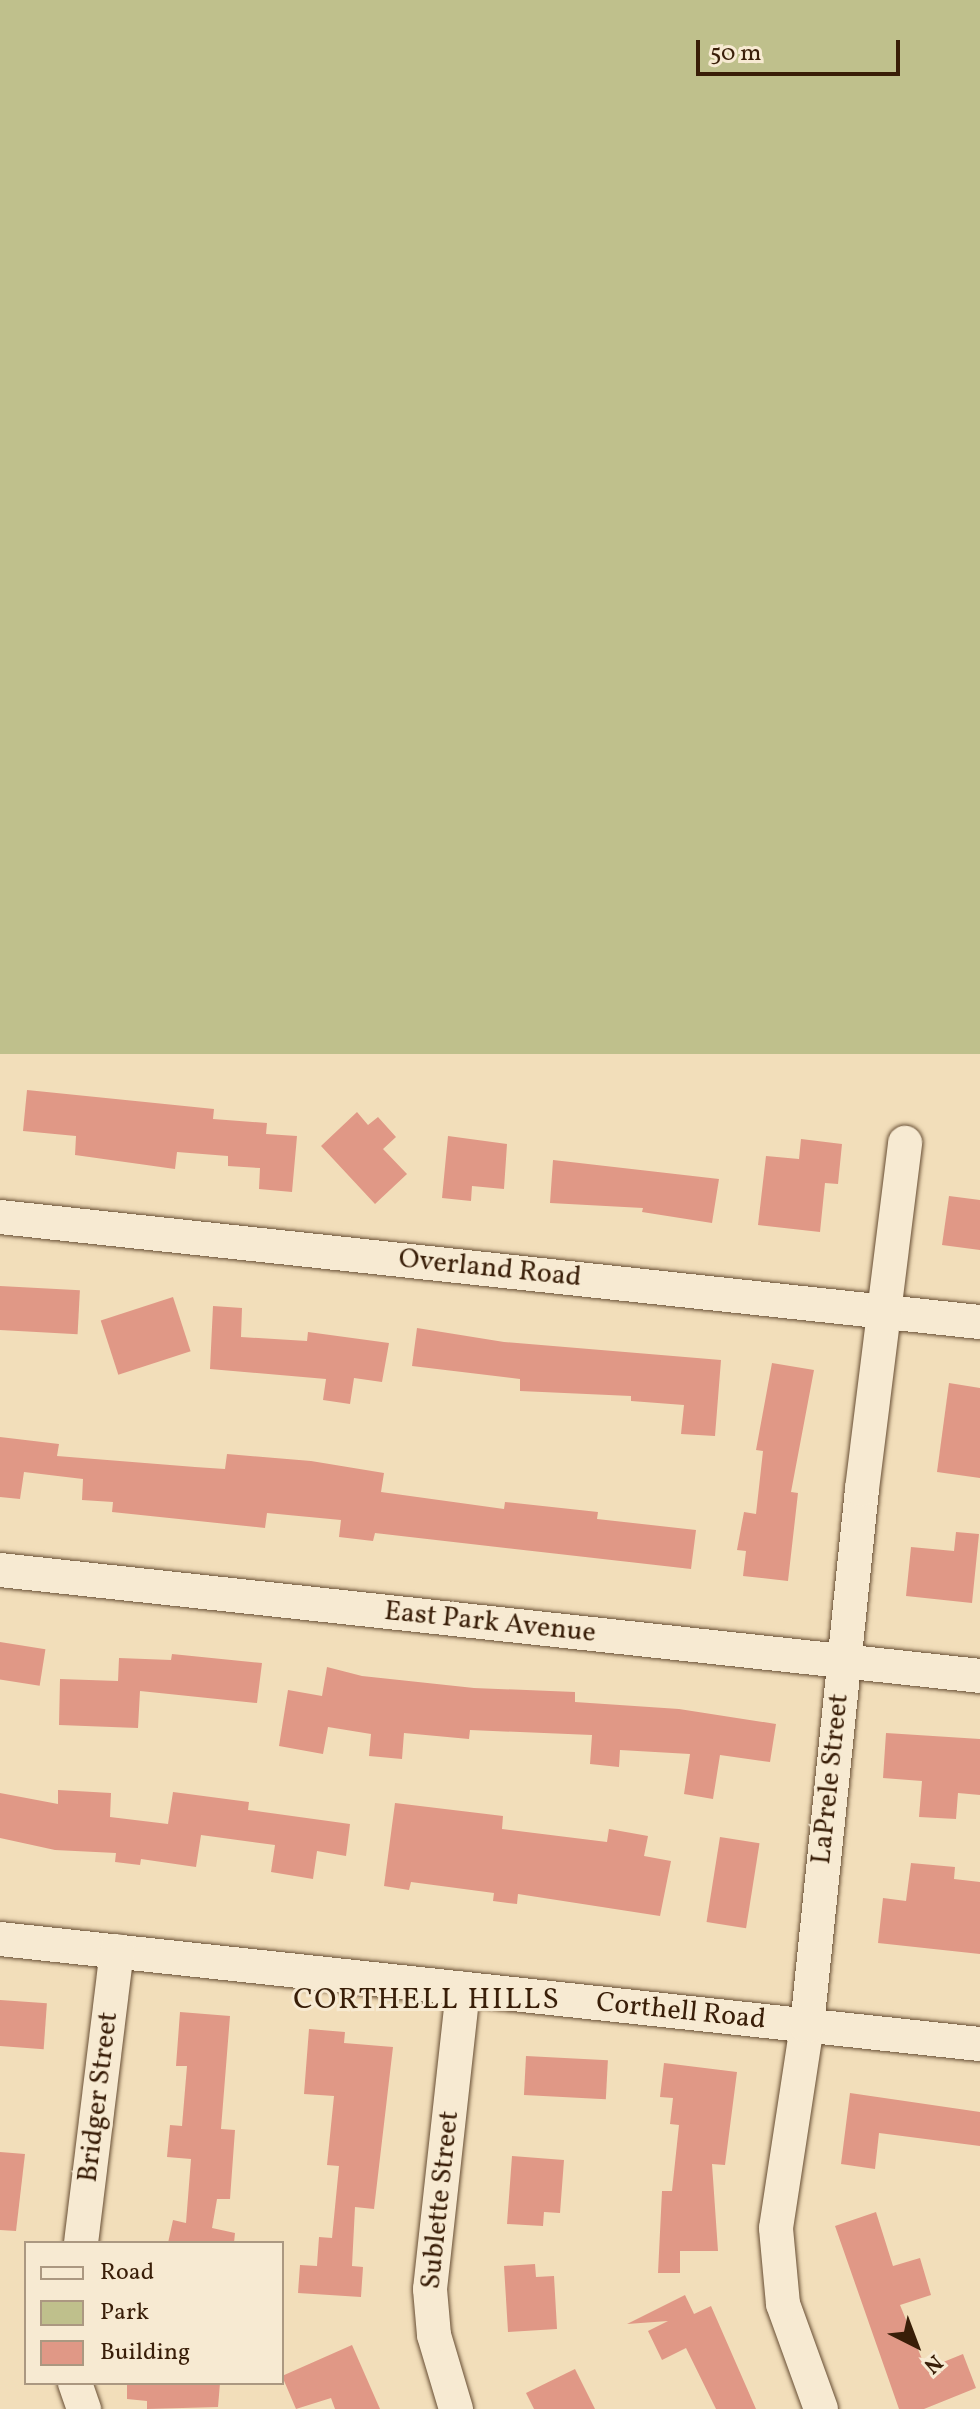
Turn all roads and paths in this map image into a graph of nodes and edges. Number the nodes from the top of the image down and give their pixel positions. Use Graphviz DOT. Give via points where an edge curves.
graph roads {
  1 [pos="905,1143"];
  2 [pos="0,1217"];
  3 [pos="883,1311"];
  4 [pos="980,1322"];
  5 [pos="0,1570"];
  6 [pos="844,1660"];
  7 [pos="980,1676"];
  8 [pos="0,1939"];
  9 [pos="117,1951"];
  10 [pos="463,1989"];
  11 [pos="807,2026"];
  12 [pos="980,2044"];
  13 [pos="81,2241"];
  14 [pos="76,2385"];
  15 [pos="84,2409"];
  16 [pos="456,2409"];
  17 [pos="821,2409"];
  1 -- 3 [label="street, LaPrele Street"];
  2 -- 3 [label="street, Overland Road"];
  3 -- 4 [label="street, Overland Road"];
  3 -- 6 [label="street, LaPrele Street"];
  5 -- 6 [label="street, East Park Avenue"];
  6 -- 7 [label="street, East Park Avenue"];
  6 -- 11 [label="street, LaPrele Street"];
  8 -- 9 [label="street, Corthell Road"];
  9 -- 10 [label="street, Corthell Road"];
  9 -- 13 [label="street, Bridger Street"];
  10 -- 11 [label="street, Corthell Road"];
  10 -- 16 [label="street, Sublette Street" via="430,2289 434,2335"];
  11 -- 12 [label="street, Corthell Road"];
  11 -- 17 [label="street, LaPrele Street" via="776,2228 776,2270"];
  14 -- 15 [label="street"];
}
